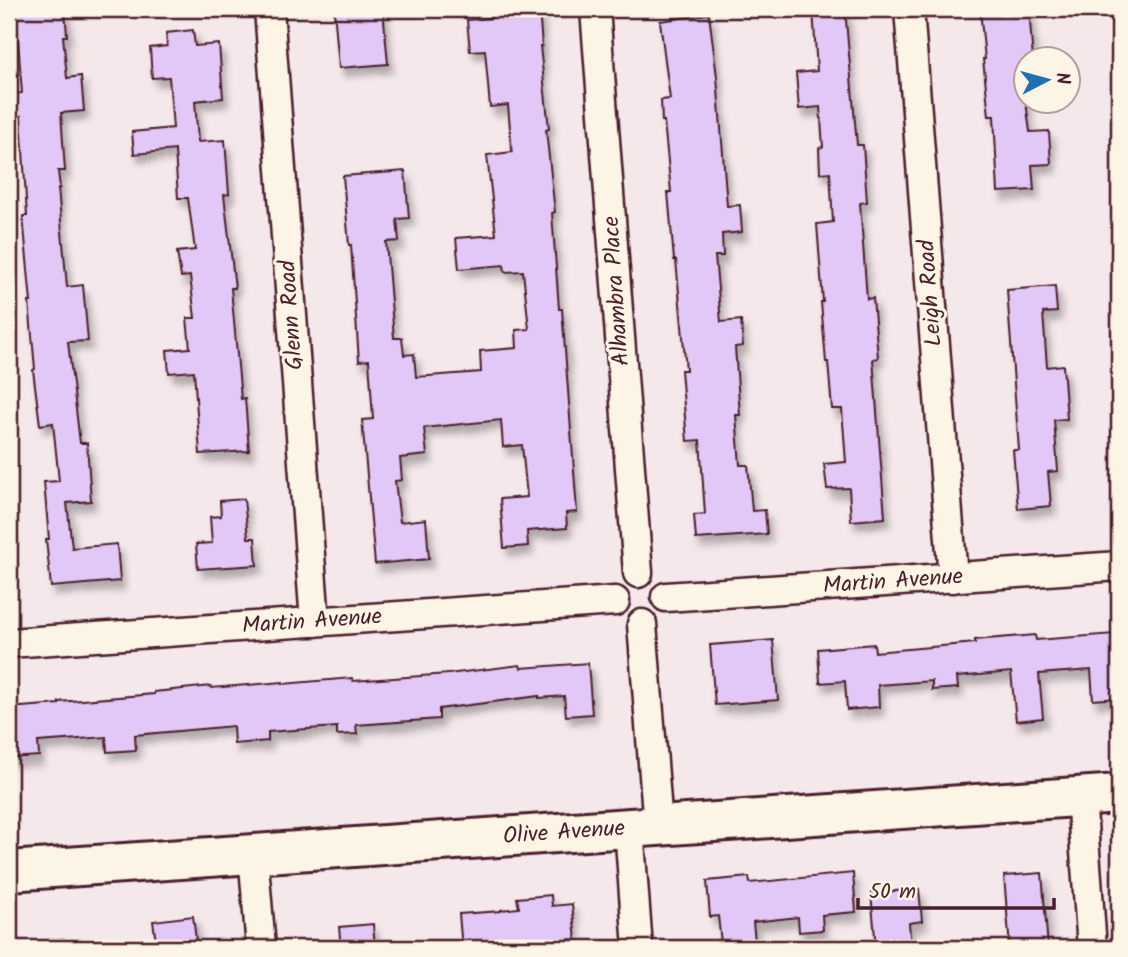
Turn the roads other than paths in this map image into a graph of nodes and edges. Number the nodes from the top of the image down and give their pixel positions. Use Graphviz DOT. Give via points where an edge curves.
graph roads {
  1 [pos="269,9"];
  2 [pos="595,9"];
  3 [pos="909,9"];
  4 [pos="1119,566"];
  5 [pos="638,573"];
  6 [pos="953,578"];
  7 [pos="666,597"];
  8 [pos="615,601"];
  9 [pos="316,622"];
  10 [pos="642,624"];
  11 [pos="9,643"];
  12 [pos="1119,794"];
  13 [pos="1081,796"];
  14 [pos="643,827"];
  15 [pos="253,853"];
  16 [pos="9,871"];
  17 [pos="261,948"];
  18 [pos="638,948"];
  19 [pos="1093,948"];
  1 -- 9 [label="street, Glenn Road"];
  2 -- 5 [label="street, Alhambra Place"];
  3 -- 6 [label="street, Leigh Road"];
  4 -- 6 [label="street, Martin Avenue"];
  5 -- 7 [label="street" via="657,579"];
  5 -- 8 [label="street" via="619,586"];
  6 -- 7 [label="street, Martin Avenue"];
  7 -- 10 [label="street" via="657,619"];
  8 -- 9 [label="street, Martin Avenue"];
  8 -- 10 [label="street" via="621,615"];
  9 -- 11 [label="street, Martin Avenue"];
  10 -- 14 [label="street"];
  12 -- 13 [label="street, Olive Avenue"];
  13 -- 14 [label="street, Olive Avenue"];
  13 -- 19 [label="street"];
  14 -- 15 [label="street, Olive Avenue"];
  14 -- 18 [label="street"];
  15 -- 16 [label="street, Olive Avenue"];
  15 -- 17 [label="street"];
}
